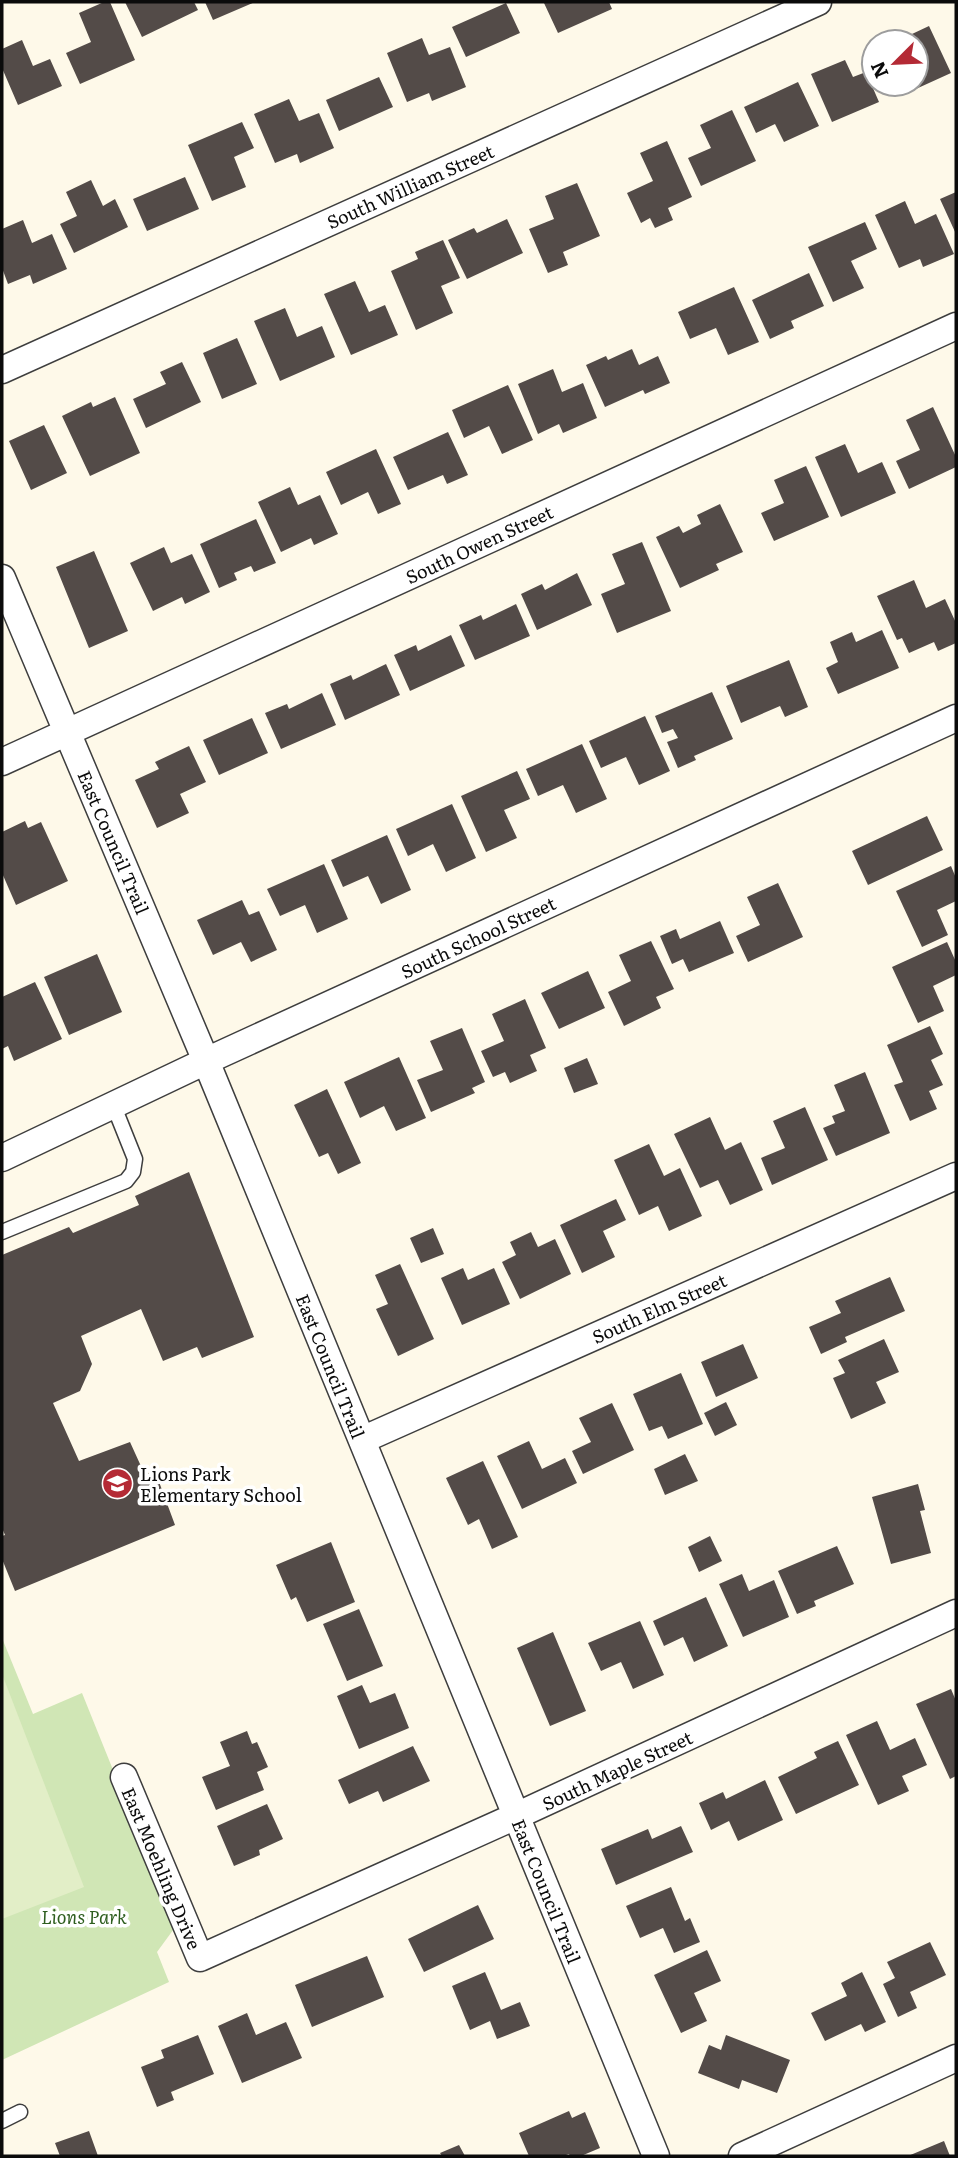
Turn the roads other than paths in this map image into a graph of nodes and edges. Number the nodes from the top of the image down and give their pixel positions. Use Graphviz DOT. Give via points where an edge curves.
graph roads {
  1 [pos="818,2"];
  2 [pos="956,326"];
  3 [pos="2,370"];
  4 [pos="2,578"];
  5 [pos="956,718"];
  6 [pos="68,732"];
  7 [pos="2,762"];
  8 [pos="206,1061"];
  9 [pos="113,1104"];
  10 [pos="2,1158"];
  11 [pos="956,1176"];
  12 [pos="2,1232"];
  13 [pos="362,1440"];
  14 [pos="956,1613"];
  15 [pos="124,1777"];
  16 [pos="516,1816"];
  17 [pos="200,1958"];
  18 [pos="956,2058"];
  19 [pos="20,2112"];
  20 [pos="2,2121"];
  21 [pos="656,2156"];
  22 [pos="742,2156"];
  1 -- 3 [label="street, South William Street"];
  2 -- 6 [label="street, South Owen Street"];
  4 -- 6 [label="street, East Council Trail"];
  5 -- 8 [label="street, South School Street"];
  6 -- 7 [label="street, South Owen Street"];
  6 -- 8 [label="street, East Council Trail"];
  8 -- 9 [label="street, South School Street"];
  8 -- 13 [label="street, East Council Trail"];
  9 -- 10 [label="street, South School Street"];
  9 -- 12 [label="lane" via="135,1159 126,1181"];
  11 -- 13 [label="street, South Elm Street"];
  13 -- 16 [label="street, East Council Trail"];
  14 -- 16 [label="street, South Maple Street"];
  15 -- 17 [label="street, East Moehling Drive"];
  16 -- 17 [label="street, South Maple Street"];
  16 -- 21 [label="street, East Council Trail"];
  18 -- 22 [label="street"];
  19 -- 20 [label="lane"];
}
